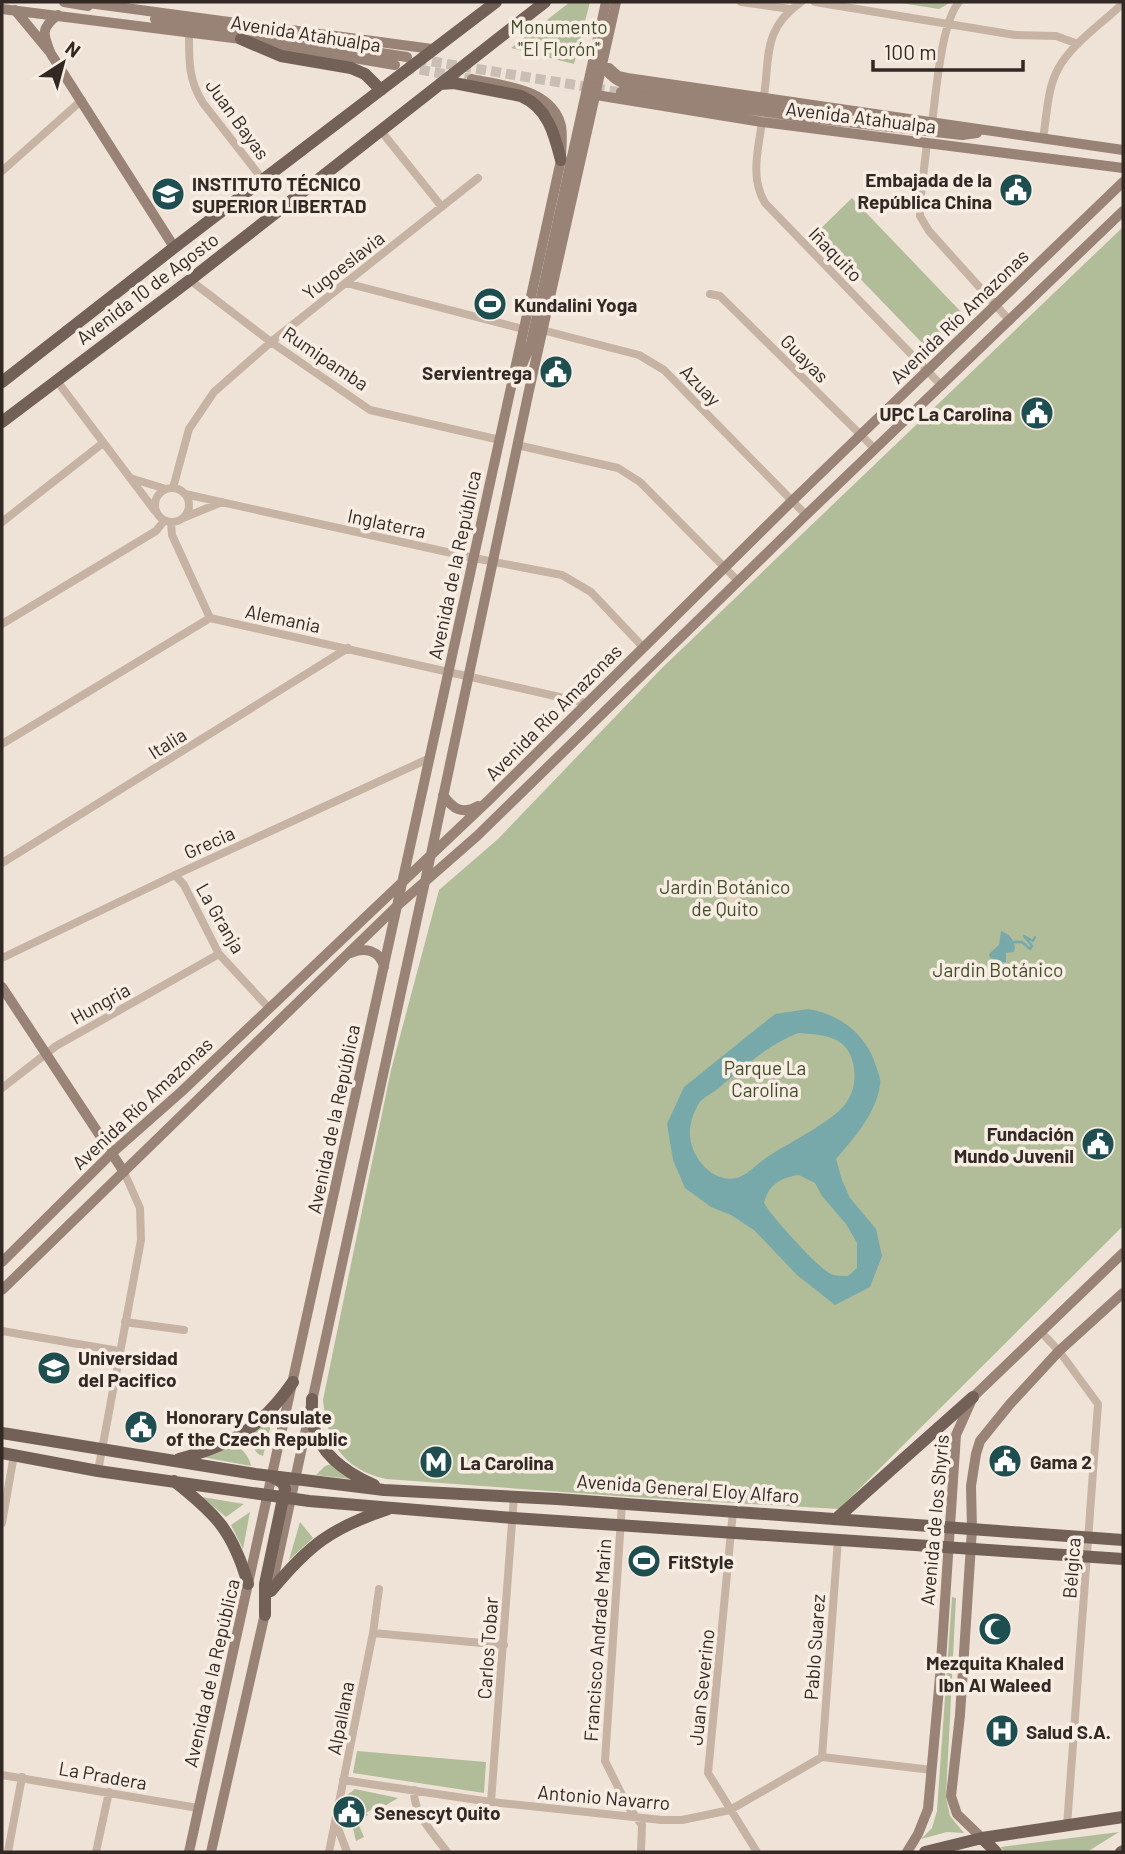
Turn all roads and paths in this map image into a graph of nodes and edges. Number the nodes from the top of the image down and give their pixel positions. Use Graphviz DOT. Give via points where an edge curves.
graph roads {
  1 [pos="64,2"];
  2 [pos="81,2"];
  3 [pos="496,2"];
  4 [pos="545,2"];
  5 [pos="606,2"];
  6 [pos="616,2"];
  7 [pos="741,2"];
  8 [pos="801,2"];
  9 [pos="815,2"];
  10 [pos="959,2"];
  11 [pos="1123,3"];
  12 [pos="2,9"];
  13 [pos="790,9"];
  14 [pos="15,10"];
  15 [pos="61,15"];
  16 [pos="156,19"];
  17 [pos="947,24"];
  18 [pos="189,33"];
  19 [pos="241,39"];
  20 [pos="1078,44"];
  21 [pos="432,49"];
  22 [pos="594,52"];
  23 [pos="51,54"];
  24 [pos="407,57"];
  25 [pos="604,59"];
  26 [pos="395,65"];
  27 [pos="472,79"];
  28 [pos="439,84"];
  29 [pos="381,90"];
  30 [pos="618,92"];
  31 [pos="596,95"];
  32 [pos="764,96"];
  33 [pos="82,100"];
  34 [pos="861,113"];
  35 [pos="808,115"];
  36 [pos="761,122"];
  37 [pos="932,123"];
  38 [pos="381,131"];
  39 [pos="839,131"];
  40 [pos="993,131"];
  41 [pos="1043,138"];
  42 [pos="927,143"];
  43 [pos="1123,150"];
  44 [pos="561,160"];
  45 [pos="1123,169"];
  46 [pos="2,171"];
  47 [pos="478,178"];
  48 [pos="263,180"];
  49 [pos="1123,182"];
  50 [pos="551,203"];
  51 [pos="571,205"];
  52 [pos="442,207"];
  53 [pos="1123,211"];
  54 [pos="545,228"];
  55 [pos="564,237"];
  56 [pos="174,247"];
  57 [pos="190,280"];
  58 [pos="346,283"];
  59 [pos="710,294"];
  60 [pos="994,306"];
  61 [pos="1010,321"];
  62 [pos="523,329"];
  63 [pos="542,331"];
  64 [pos="271,342"];
  65 [pos="530,345"];
  66 [pos="927,371"];
  67 [pos="57,381"];
  68 [pos="2,382"];
  69 [pos="942,386"];
  70 [pos="510,393"];
  71 [pos="528,395"];
  72 [pos="2,422"];
  73 [pos="861,435"];
  74 [pos="500,440"];
  75 [pos="103,443"];
  76 [pos="517,445"];
  77 [pos="875,449"];
  78 [pos="130,478"];
  79 [pos="169,489"];
  80 [pos="184,494"];
  81 [pos="792,501"];
  82 [pos="222,502"];
  83 [pos="155,511"];
  84 [pos="806,515"];
  85 [pos="183,518"];
  86 [pos="2,522"];
  87 [pos="167,522"];
  88 [pos="474,558"];
  89 [pos="492,562"];
  90 [pos="726,567"];
  91 [pos="738,581"];
  92 [pos="210,618"];
  93 [pos="2,624"];
  94 [pos="643,647"];
  95 [pos="348,648"];
  96 [pos="449,671"];
  97 [pos="469,675"];
  98 [pos="586,703"];
  99 [pos="2,744"];
  100 [pos="430,758"];
  101 [pos="443,795"];
  102 [pos="490,799"];
  103 [pos="431,854"];
  104 [pos="2,863"];
  105 [pos="175,875"];
  106 [pos="403,880"];
  107 [pos="425,882"];
  108 [pos="397,906"];
  109 [pos="219,954"];
  110 [pos="348,954"];
  111 [pos="2,958"];
  112 [pos="384,967"];
  113 [pos="2,986"];
  114 [pos="269,1008"];
  115 [pos="45,1054"];
  116 [pos="2,1088"];
  117 [pos="112,1153"];
  118 [pos="124,1171"];
  119 [pos="1123,1253"];
  120 [pos="2,1262"];
  121 [pos="2,1290"];
  122 [pos="1123,1293"];
  123 [pos="125,1322"];
  124 [pos="184,1330"];
  125 [pos="2,1331"];
  126 [pos="1042,1333"];
  127 [pos="1059,1351"];
  128 [pos="119,1352"];
  129 [pos="293,1382"];
  130 [pos="973,1397"];
  131 [pos="312,1399"];
  132 [pos="2,1433"];
  133 [pos="101,1450"];
  134 [pos="8,1454"];
  135 [pos="175,1460"];
  136 [pos="98,1471"];
  137 [pos="273,1476"];
  138 [pos="295,1479"];
  139 [pos="173,1481"];
  140 [pos="384,1490"];
  141 [pos="268,1495"];
  142 [pos="514,1496"];
  143 [pos="287,1498"];
  144 [pos="622,1504"];
  145 [pos="393,1507"];
  146 [pos="733,1511"];
  147 [pos="513,1518"];
  148 [pos="837,1518"];
  149 [pos="2,1523"];
  150 [pos="620,1525"];
  151 [pos="949,1527"];
  152 [pos="972,1529"];
  153 [pos="732,1532"];
  154 [pos="1088,1538"];
  155 [pos="838,1539"];
  156 [pos="1123,1540"];
  157 [pos="948,1546"];
  158 [pos="970,1548"];
  159 [pos="1088,1556"];
  160 [pos="1123,1559"];
  161 [pos="248,1584"];
  162 [pos="379,1589"];
  163 [pos="271,1591"];
  164 [pos="265,1615"];
  165 [pos="373,1633"];
  166 [pos="504,1645"];
  167 [pos="822,1757"];
  168 [pos="932,1770"];
  169 [pos="2,1775"];
  170 [pos="22,1777"];
  171 [pos="343,1780"];
  172 [pos="414,1790"];
  173 [pos="109,1791"];
  174 [pos="491,1802"];
  175 [pos="198,1808"];
  176 [pos="730,1810"];
  177 [pos="636,1816"];
  178 [pos="1123,1817"];
  179 [pos="336,1823"];
  180 [pos="1067,1826"];
  181 [pos="982,1838"];
  182 [pos="8,1852"];
  183 [pos="96,1852"];
  184 [pos="189,1852"];
  185 [pos="211,1852"];
  186 [pos="328,1852"];
  187 [pos="347,1852"];
  188 [pos="447,1852"];
  189 [pos="641,1852"];
  190 [pos="757,1852"];
  191 [pos="907,1852"];
  192 [pos="925,1852"];
  193 [pos="996,1852"];
  1 -- 16 [label="main road"];
  2 -- 21 [label="main road, Avenida Atahualpa"];
  3 -- 21 [label="main road, Avenida 10 de Agosto"];
  4 -- 28 [label="main road, Avenida 10 de Agosto"];
  5 -- 22 [label="main road, Avenida de la República, bridge"];
  6 -- 25 [label="main road, Avenida de la República"];
  7 -- 13 [label="street"];
  8 -- 13 [label="street"];
  9 -- 17 [label="street"];
  10 -- 17 [label="street"];
  11 -- 20 [label="street"];
  12 -- 14 [label="main road, Avenida Atahualpa"];
  13 -- 32 [label="street" via="772,34"];
  14 -- 15 [label="main road, Avenida Atahualpa"];
  14 -- 23 [label="main road"];
  15 -- 16 [label="main road" via="83,12"];
  15 -- 18 [label="main road, Avenida Atahualpa"];
  15 -- 23 [label="main road" via="45,28"];
  16 -- 24 [label="main road, Avenida Atahualpa"];
  17 -- 20 [label="street" via="1056,36"];
  17 -- 37 [label="street"];
  18 -- 19 [label="main road, Avenida Atahualpa"];
  18 -- 48 [label="street, Juan Bayas" via="189,69 195,90"];
  19 -- 26 [label="main road, Avenida Atahualpa"];
  19 -- 29 [label="main road" via="281,56 351,68"];
  20 -- 41 [label="street" via="1054,78"];
  21 -- 29 [label="main road, Avenida 10 de Agosto"];
  22 -- 35 [label="main road, bridge" via="620,83"];
  22 -- 65 [label="main road, Avenida de la República, bridge"];
  23 -- 33 [label="main road"];
  25 -- 31 [label="main road, Avenida de la República"];
  25 -- 32 [label="main road, Avenida Atahualpa" via="614,72 627,78"];
  27 -- 44 [label="main road" via="521,89 546,102 560,122"];
  28 -- 38 [label="main road, Avenida 10 de Agosto"];
  28 -- 44 [label="main road" via="454,83 529,100 550,122"];
  29 -- 48 [label="main road, Avenida 10 de Agosto"];
  30 -- 35 [label="main road, Avenida Atahualpa"];
  31 -- 36 [label="main road, Avenida Atahualpa"];
  31 -- 51 [label="main road, Avenida de la República"];
  32 -- 34 [label="main road, Avenida Atahualpa"];
  33 -- 46 [label="street"];
  33 -- 56 [label="main road"];
  34 -- 35 [label="main road"];
  34 -- 37 [label="main road, Avenida Atahualpa"];
  35 -- 39 [label="main road"];
  35 -- 40 [label="main road" via="962,135"];
  36 -- 39 [label="main road, Avenida Atahualpa"];
  36 -- 66 [label="street, Iñaquito" via="755,172 765,203"];
  37 -- 40 [label="main road, Avenida Atahualpa"];
  38 -- 52 [label="street"];
  38 -- 57 [label="main road, Avenida 10 de Agosto"];
  39 -- 42 [label="main road, Avenida Atahualpa"];
  40 -- 41 [label="main road, Avenida Atahualpa"];
  41 -- 43 [label="main road, Avenida Atahualpa"];
  42 -- 45 [label="main road, Avenida Atahualpa"];
  42 -- 60 [label="street" via="920,216"];
  44 -- 50 [label="main road, Avenida de la República"];
  47 -- 52 [label="street, Yugoeslavia"];
  48 -- 56 [label="main road, Avenida 10 de Agosto"];
  49 -- 60 [label="main road, Avenida Río Amazonas"];
  50 -- 51 [label="main road" via="564,211"];
  50 -- 54 [label="main road, Avenida de la República"];
  51 -- 55 [label="main road, Avenida de la República"];
  52 -- 58 [label="street, Yugoeslavia"];
  53 -- 61 [label="main road, Avenida Río Amazonas"];
  54 -- 55 [label="main road" via="552,222 560,224"];
  54 -- 62 [label="main road, Avenida de la República"];
  55 -- 63 [label="main road, Avenida de la República"];
  56 -- 68 [label="main road, Avenida 10 de Agosto"];
  57 -- 64 [label="street, Rumipamba"];
  57 -- 67 [label="main road, Avenida 10 de Agosto"];
  58 -- 62 [label="street"];
  58 -- 64 [label="street, Yugoeslavia"];
  59 -- 73 [label="street, Guayas" via="720,296"];
  60 -- 61 [label="street"];
  60 -- 66 [label="main road, Avenida Río Amazonas"];
  61 -- 69 [label="main road, Avenida Río Amazonas"];
  62 -- 70 [label="main road, Avenida de la República"];
  63 -- 71 [label="main road, Avenida de la República"];
  63 -- 81 [label="street, Azuay" via="639,355 664,370"];
  64 -- 74 [label="street, Rumipamba" via="370,410"];
  64 -- 79 [label="street, Yugoeslavia" via="214,392 189,429"];
  65 -- 70 [label="main road, Avenida de la República"];
  65 -- 71 [label="main road, Avenida de la República"];
  66 -- 69 [label="street, Iñaquito"];
  66 -- 73 [label="main road, Avenida Río Amazonas"];
  67 -- 72 [label="main road, Avenida 10 de Agosto"];
  67 -- 75 [label="street"];
  69 -- 77 [label="main road, Avenida Río Amazonas"];
  70 -- 74 [label="main road, Avenida de la República"];
  71 -- 76 [label="main road, Avenida de la República"];
  73 -- 77 [label="street, Guayas"];
  73 -- 81 [label="main road, Avenida Río Amazonas"];
  74 -- 88 [label="main road, Avenida de la República"];
  75 -- 78 [label="street"];
  75 -- 86 [label="street"];
  76 -- 89 [label="main road, Avenida de la República"];
  76 -- 90 [label="street" via="626,472"];
  77 -- 84 [label="main road, Avenida Río Amazonas"];
  78 -- 79 [label="street"];
  78 -- 83 [label="street"];
  79 -- 80 [label="street"];
  79 -- 83 [label="street" via="156,498"];
  80 -- 82 [label="street, Inglaterra"];
  80 -- 85 [label="street" via="189,506"];
  81 -- 84 [label="street, Azuay"];
  81 -- 90 [label="main road, Avenida Río Amazonas"];
  82 -- 85 [label="street"];
  82 -- 88 [label="street, Inglaterra"];
  83 -- 87 [label="street"];
  84 -- 91 [label="main road, Avenida Río Amazonas"];
  85 -- 87 [label="street"];
  87 -- 92 [label="street"];
  87 -- 93 [label="street"];
  88 -- 89 [label="street, Inglaterra"];
  88 -- 96 [label="main road, Avenida de la República"];
  89 -- 94 [label="street, Inglaterra" via="562,575 591,593"];
  89 -- 97 [label="main road, Avenida de la República"];
  90 -- 91 [label="street"];
  90 -- 94 [label="main road, Avenida Río Amazonas"];
  91 -- 107 [label="main road, Avenida Río Amazonas" via="478,836"];
  92 -- 95 [label="street, Alemania"];
  92 -- 99 [label="street"];
  94 -- 98 [label="main road, Avenida Río Amazonas"];
  95 -- 96 [label="street, Alemania"];
  95 -- 104 [label="street, Italia"];
  96 -- 97 [label="street, Alemania"];
  96 -- 100 [label="main road, Avenida de la República"];
  97 -- 98 [label="street, Alemania"];
  97 -- 101 [label="main road, Avenida de la República"];
  98 -- 102 [label="main road, Avenida Río Amazonas"];
  100 -- 105 [label="street, Grecia"];
  100 -- 106 [label="main road, Avenida de la República"];
  101 -- 102 [label="main road" via="464,811"];
  101 -- 103 [label="main road, Avenida de la República"];
  102 -- 103 [label="main road, Avenida Río Amazonas"];
  103 -- 106 [label="main road, Avenida Río Amazonas"];
  103 -- 107 [label="main road, Avenida de la República"];
  105 -- 109 [label="street, La Granja"];
  105 -- 111 [label="street, Grecia"];
  106 -- 108 [label="main road, Avenida de la República"];
  106 -- 114 [label="main road, Avenida Río Amazonas"];
  107 -- 108 [label="main road, Avenida Río Amazonas"];
  107 -- 131 [label="main road, Avenida de la República"];
  108 -- 110 [label="main road, Avenida Río Amazonas"];
  108 -- 112 [label="main road, Avenida de la República"];
  109 -- 114 [label="street, La Granja"];
  109 -- 115 [label="street, Hungria"];
  110 -- 112 [label="main road" via="370,950 381,957"];
  110 -- 118 [label="main road, Avenida Río Amazonas"];
  112 -- 129 [label="main road, Avenida de la República"];
  113 -- 115 [label="main road"];
  114 -- 117 [label="main road, Avenida Río Amazonas"];
  115 -- 116 [label="street, Hungria"];
  115 -- 117 [label="main road"];
  117 -- 118 [label="main road"];
  117 -- 120 [label="main road, Avenida Río Amazonas"];
  118 -- 121 [label="main road, Avenida Río Amazonas"];
  118 -- 123 [label="street" via="142,1223"];
  119 -- 126 [label="main road, Avenida de los Shyris"];
  122 -- 127 [label="main road, Avenida de los Shyris"];
  123 -- 124 [label="street"];
  123 -- 128 [label="street"];
  125 -- 128 [label="street"];
  126 -- 127 [label="street, Bélgica"];
  126 -- 130 [label="main road, Avenida de los Shyris"];
  127 -- 152 [label="main road, Avenida de los Shyris" via="980,1441 971,1486"];
  127 -- 154 [label="street, Bélgica" via="1098,1404"];
  128 -- 133 [label="street"];
  129 -- 135 [label="main road" via="243,1435 210,1451"];
  129 -- 137 [label="main road, Avenida de la República"];
  130 -- 148 [label="main road"];
  130 -- 151 [label="main road, Avenida de los Shyris" via="956,1435"];
  131 -- 138 [label="main road, Avenida de la República"];
  131 -- 140 [label="main road" via="314,1429 322,1446 341,1467"];
  132 -- 133 [label="main road, Avenida General Eloy Alfaro"];
  133 -- 135 [label="main road, Avenida General Eloy Alfaro"];
  133 -- 136 [label="street"];
  134 -- 136 [label="main road"];
  134 -- 149 [label="street"];
  135 -- 137 [label="main road, Avenida General Eloy Alfaro"];
  136 -- 139 [label="main road"];
  137 -- 138 [label="main road, Avenida General Eloy Alfaro"];
  137 -- 141 [label="main road, Avenida de la República"];
  137 -- 143 [label="main road" via="283,1483"];
  138 -- 140 [label="main road, Avenida General Eloy Alfaro"];
  138 -- 143 [label="main road, Avenida de la República"];
  139 -- 141 [label="main road"];
  139 -- 161 [label="main road" via="223,1526 240,1556"];
  140 -- 142 [label="main road, Avenida General Eloy Alfaro"];
  141 -- 143 [label="main road"];
  141 -- 161 [label="main road, Avenida de la República"];
  142 -- 144 [label="main road, Avenida General Eloy Alfaro"];
  142 -- 147 [label="street, Carlos Tobar"];
  143 -- 145 [label="main road"];
  143 -- 163 [label="main road, Avenida de la República"];
  143 -- 164 [label="main road" via="265,1584"];
  144 -- 146 [label="main road, Avenida General Eloy Alfaro"];
  144 -- 150 [label="street, Francisco Andrade Marin"];
  145 -- 147 [label="main road"];
  145 -- 163 [label="main road" via="334,1531 299,1559"];
  146 -- 148 [label="main road, Avenida General Eloy Alfaro"];
  146 -- 153 [label="street, Juan Severino"];
  147 -- 150 [label="main road"];
  147 -- 166 [label="street, Carlos Tobar"];
  148 -- 151 [label="main road, Avenida General Eloy Alfaro"];
  150 -- 153 [label="main road"];
  150 -- 177 [label="street, Francisco Andrade Marin" via="605,1761"];
  151 -- 152 [label="main road, Avenida General Eloy Alfaro"];
  151 -- 157 [label="main road, Avenida de los Shyris"];
  152 -- 154 [label="main road, Avenida General Eloy Alfaro"];
  152 -- 158 [label="main road, Avenida de los Shyris"];
  153 -- 155 [label="main road"];
  153 -- 176 [label="street, Juan Severino" via="708,1773"];
  154 -- 156 [label="main road, Avenida General Eloy Alfaro"];
  154 -- 159 [label="street, Bélgica"];
  155 -- 157 [label="main road"];
  155 -- 167 [label="street, Pablo Suarez"];
  157 -- 158 [label="main road"];
  157 -- 168 [label="main road, Avenida de los Shyris"];
  158 -- 159 [label="main road"];
  158 -- 181 [label="main road, Avenida de los Shyris" via="951,1796 957,1814"];
  159 -- 160 [label="main road"];
  159 -- 180 [label="street, Bélgica"];
  161 -- 175 [label="main road, Avenida de la República"];
  162 -- 165 [label="street, Alpallana"];
  163 -- 164 [label="main road, Avenida de la República"];
  164 -- 185 [label="main road, Avenida de la República"];
  165 -- 166 [label="street"];
  165 -- 171 [label="street, Alpallana"];
  166 -- 174 [label="street, Carlos Tobar"];
  167 -- 168 [label="street"];
  167 -- 176 [label="street, Antonio Navarro"];
  168 -- 191 [label="main road, Avenida de los Shyris" via="928,1809"];
  169 -- 170 [label="street, La Pradera"];
  170 -- 173 [label="street, La Pradera"];
  170 -- 182 [label="street"];
  171 -- 172 [label="street, Antonio Navarro"];
  171 -- 179 [label="street, Alpallana"];
  172 -- 174 [label="street, Antonio Navarro"];
  172 -- 188 [label="street" via="418,1812"];
  173 -- 175 [label="street, La Pradera"];
  173 -- 183 [label="street"];
  174 -- 177 [label="street, Antonio Navarro"];
  175 -- 184 [label="main road, Avenida de la República"];
  176 -- 177 [label="street, Antonio Navarro" via="682,1820"];
  176 -- 190 [label="street, Juan Severino"];
  177 -- 189 [label="street, Francisco Andrade Marin" via="642,1825"];
  178 -- 180 [label="main road"];
  179 -- 186 [label="street, Alpallana"];
  179 -- 187 [label="street"];
  180 -- 181 [label="main road"];
  181 -- 192 [label="main road"];
  181 -- 193 [label="main road"];
}
